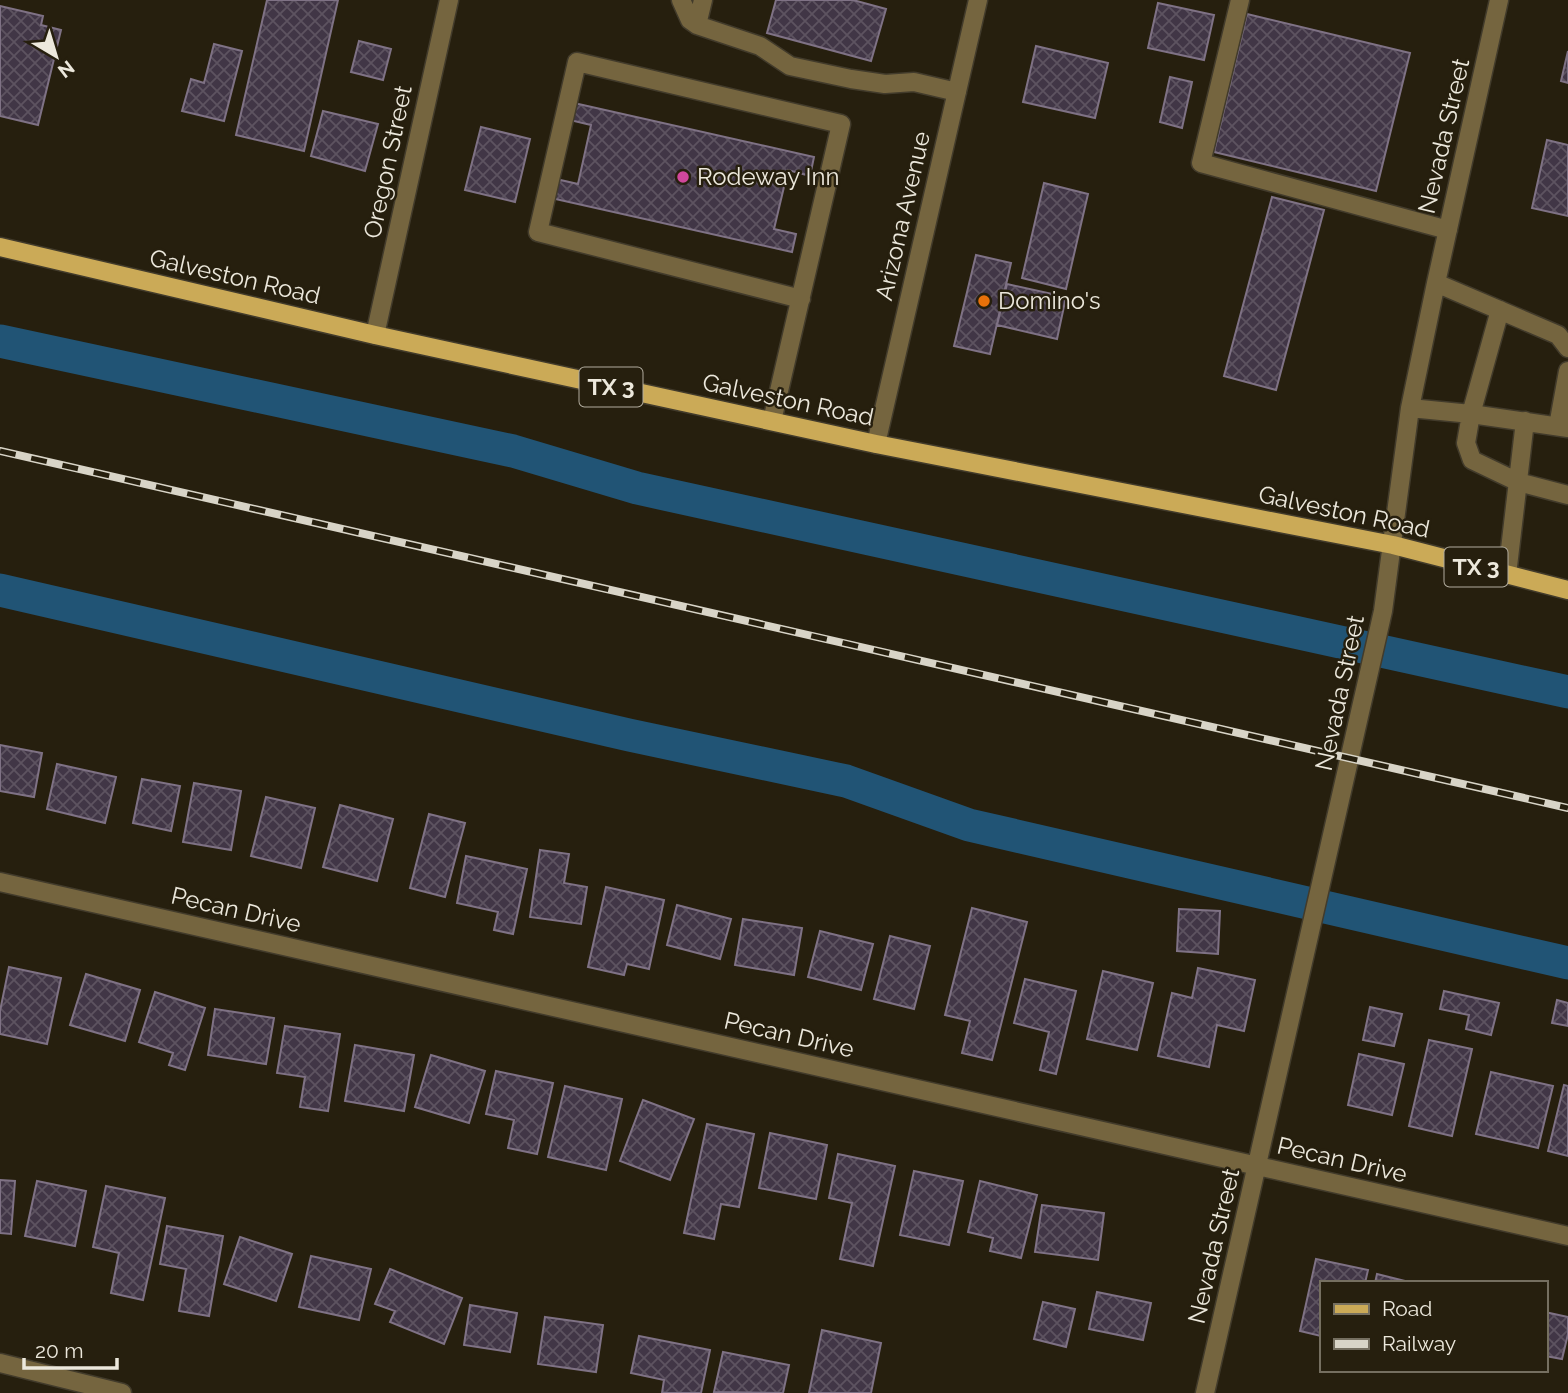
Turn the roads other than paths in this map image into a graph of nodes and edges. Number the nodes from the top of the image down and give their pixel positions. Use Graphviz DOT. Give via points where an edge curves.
graph roads {
  1 [pos="449,0"];
  2 [pos="681,0"];
  3 [pos="703,0"];
  4 [pos="978,0"];
  5 [pos="1240,0"];
  6 [pos="1499,0"];
  7 [pos="697,26"];
  8 [pos="957,92"];
  9 [pos="1448,230"];
  10 [pos="0,247"];
  11 [pos="1436,283"];
  12 [pos="800,299"];
  13 [pos="1500,310"];
  14 [pos="375,335"];
  15 [pos="1568,348"];
  16 [pos="1568,371"];
  17 [pos="1410,408"];
  18 [pos="1471,414"];
  19 [pos="772,421"];
  20 [pos="1525,421"];
  21 [pos="1563,427"];
  22 [pos="876,444"];
  23 [pos="1518,482"];
  24 [pos="1568,495"];
  25 [pos="1393,545"];
  26 [pos="1507,575"];
  27 [pos="1568,590"];
  28 [pos="0,881"];
  29 [pos="1257,1167"];
  30 [pos="1568,1236"];
  31 [pos="0,1363"];
  32 [pos="122,1393"];
  33 [pos="1205,1393"];
  1 -- 14 [label="street, Oregon Street"];
  2 -- 7 [label="street"];
  3 -- 7 [label="street"];
  4 -- 8 [label="street, Arizona Avenue"];
  5 -- 9 [label="street" via="1201,163"];
  6 -- 9 [label="street, Nevada Street"];
  7 -- 8 [label="street" via="761,46 790,66"];
  8 -- 22 [label="street, Arizona Avenue"];
  9 -- 11 [label="street, Nevada Street"];
  10 -- 14 [label="main road, Galveston Road / TX 3"];
  11 -- 13 [label="street"];
  11 -- 17 [label="street, Nevada Street"];
  12 -- 12 [label="street" via="841,124 577,62 538,232"];
  12 -- 19 [label="street"];
  13 -- 15 [label="street" via="1559,335"];
  13 -- 18 [label="street"];
  14 -- 19 [label="main road, Galveston Road / TX 3"];
  16 -- 21 [label="street"];
  17 -- 18 [label="street"];
  17 -- 25 [label="street, Nevada Street"];
  18 -- 20 [label="street"];
  18 -- 23 [label="street" via="1466,443 1472,460"];
  19 -- 22 [label="main road, Galveston Road / TX 3"];
  20 -- 21 [label="street"];
  20 -- 23 [label="street"];
  22 -- 25 [label="main road, Galveston Road / TX 3"];
  23 -- 24 [label="street"];
  23 -- 26 [label="street"];
  25 -- 26 [label="main road, Galveston Road / TX 3"];
  25 -- 29 [label="street, Nevada Street" via="1368,682"];
  26 -- 27 [label="main road, Galveston Road / TX 3"];
  28 -- 29 [label="street, Pecan Drive"];
  29 -- 30 [label="street, Pecan Drive"];
  29 -- 33 [label="street, Nevada Street"];
  31 -- 32 [label="street"];
}
